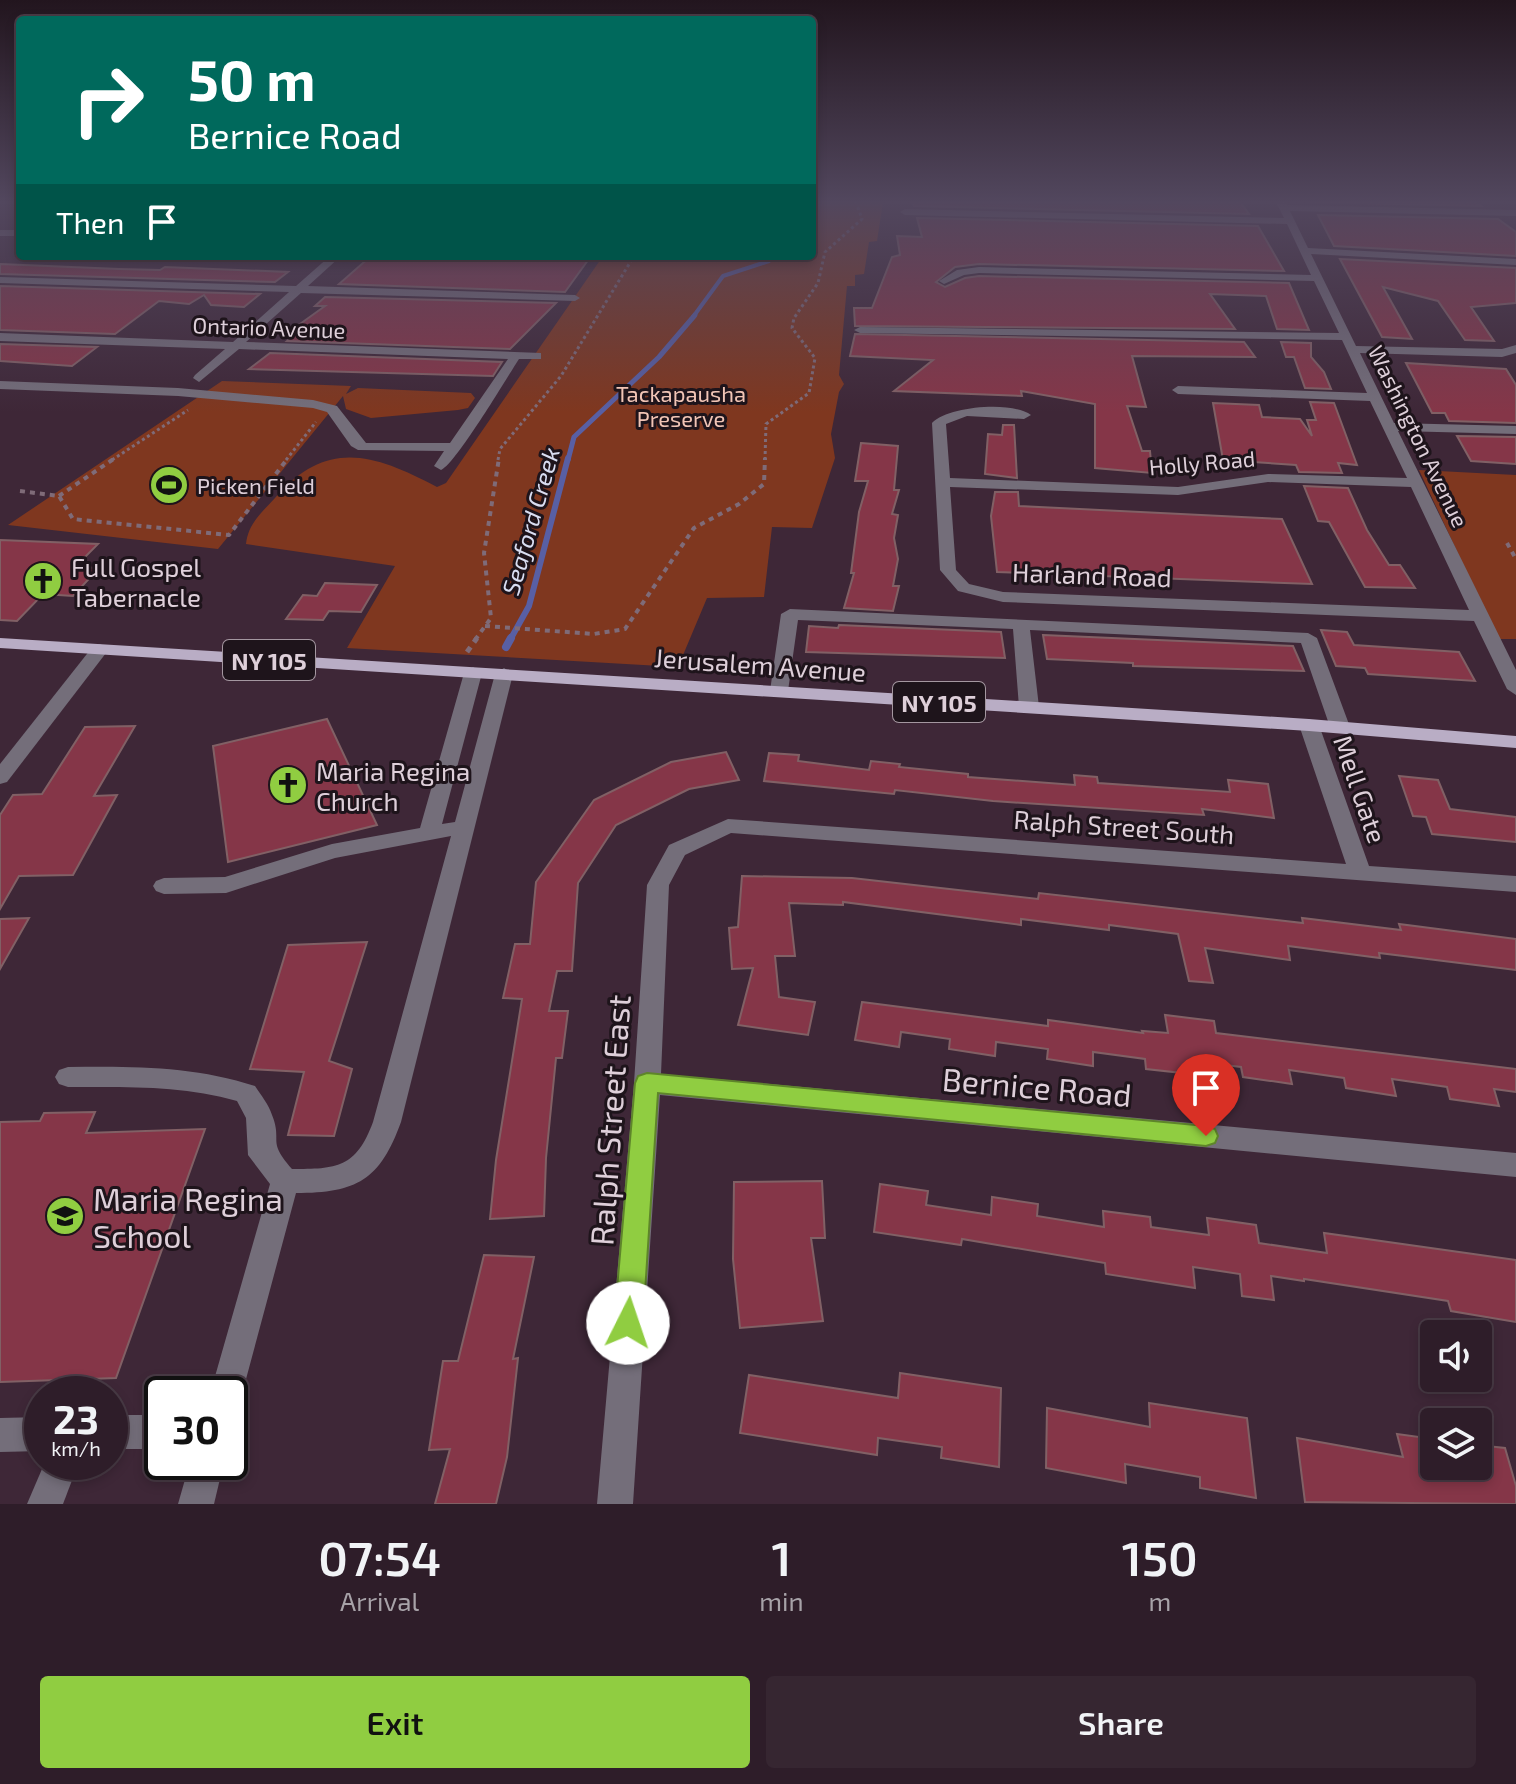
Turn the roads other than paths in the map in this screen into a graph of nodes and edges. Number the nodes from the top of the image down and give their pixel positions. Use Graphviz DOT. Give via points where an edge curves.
graph roads {
  1 [pos="318,272"];
  2 [pos="958,272"];
  3 [pos="1021,272"];
  4 [pos="1316,272"];
  5 [pos="1319,278"];
  6 [pos="0,280"];
  7 [pos="944,281"];
  8 [pos="299,289"];
  9 [pos="575,298"];
  10 [pos="860,330"];
  11 [pos="0,337"];
  12 [pos="1350,343"];
  13 [pos="236,346"];
  14 [pos="1516,349"];
  15 [pos="516,355"];
  16 [pos="537,356"];
  17 [pos="199,378"];
  18 [pos="0,385"];
  19 [pos="1178,390"];
  20 [pos="1376,397"];
  21 [pos="1024,415"];
  22 [pos="1391,427"];
  23 [pos="1516,430"];
  24 [pos="456,447"];
  25 [pos="441,466"];
  26 [pos="943,482"];
  27 [pos="1417,483"];
  28 [pos="1481,616"];
  29 [pos="1021,624"];
  30 [pos="0,643"];
  31 [pos="100,649"];
  32 [pos="473,673"];
  33 [pos="504,674"];
  34 [pos="1516,689"];
  35 [pos="779,691"];
  36 [pos="1029,707"];
  37 [pos="1309,725"];
  38 [pos="1340,727"];
  39 [pos="1516,742"];
  40 [pos="0,778"];
  41 [pos="728,826"];
  42 [pos="464,827"];
  43 [pos="429,833"];
  44 [pos="1360,871"];
  45 [pos="1516,884"];
  46 [pos="164,886"];
  47 [pos="68,1077"];
  48 [pos="647,1083"];
  49 [pos="1516,1165"];
  50 [pos="285,1181"];
  51 [pos="231,1376"];
  52 [pos="24,1434"];
  53 [pos="0,1435"];
  54 [pos="55,1480"];
  55 [pos="202,1480"];
  56 [pos="45,1504"];
  57 [pos="196,1504"];
  58 [pos="615,1504"];
  1 -- 8 [label="street"];
  2 -- 7 [label="street"];
  3 -- 5 [label="street"];
  4 -- 5 [label="street, Washington Avenue"];
  5 -- 12 [label="street, Washington Avenue"];
  6 -- 8 [label="street"];
  8 -- 9 [label="street"];
  8 -- 13 [label="street"];
  10 -- 12 [label="street"];
  11 -- 13 [label="street, Ontario Avenue"];
  12 -- 14 [label="street" via="1502,353"];
  12 -- 20 [label="street, Washington Avenue"];
  13 -- 15 [label="street, Ontario Avenue"];
  13 -- 17 [label="street"];
  15 -- 16 [label="street, Ontario Avenue"];
  15 -- 24 [label="street"];
  18 -- 24 [label="street" via="303,402 332,409 363,447"];
  19 -- 20 [label="street"];
  20 -- 22 [label="street, Washington Avenue"];
  21 -- 26 [label="street, Harland Road" via="967,413 944,418 937,429"];
  22 -- 23 [label="street"];
  22 -- 27 [label="street, Washington Avenue"];
  24 -- 25 [label="street"];
  26 -- 27 [label="street, Holly Road" via="1178,491 1268,478"];
  26 -- 28 [label="street, Harland Road" via="948,570 953,582 982,594"];
  27 -- 28 [label="street, Washington Avenue"];
  28 -- 34 [label="street, Washington Avenue"];
  29 -- 35 [label="street" via="790,614"];
  29 -- 36 [label="street"];
  29 -- 38 [label="street" via="1308,638"];
  30 -- 31 [label="main road, Jerusalem Avenue / NY 105"];
  31 -- 32 [label="main road, Jerusalem Avenue / NY 105"];
  31 -- 40 [label="street"];
  32 -- 33 [label="main road, Jerusalem Avenue / NY 105"];
  32 -- 43 [label="street"];
  33 -- 35 [label="main road, Jerusalem Avenue / NY 105"];
  33 -- 42 [label="street"];
  35 -- 36 [label="main road, Jerusalem Avenue / NY 105"];
  36 -- 37 [label="main road, Jerusalem Avenue / NY 105"];
  37 -- 38 [label="main road, Jerusalem Avenue / NY 105"];
  37 -- 44 [label="street, Mell Gate"];
  38 -- 39 [label="main road, Jerusalem Avenue / NY 105"];
  41 -- 44 [label="street, Ralph Street South"];
  41 -- 48 [label="street, Ralph Street East" via="677,850 658,885"];
  42 -- 43 [label="street"];
  42 -- 50 [label="street" via="380,1146 363,1167 338,1181"];
  43 -- 46 [label="street" via="332,851 226,885"];
  44 -- 45 [label="street, Ralph Street South"];
  47 -- 50 [label="street" via="182,1077 246,1093 260,1117 262,1155"];
  48 -- 49 [label="street, Bernice Road"];
  48 -- 58 [label="street, Ralph Street East"];
  50 -- 51 [label="street"];
  52 -- 53 [label="street"];
  54 -- 56 [label="street"];
  55 -- 57 [label="street"];
}
